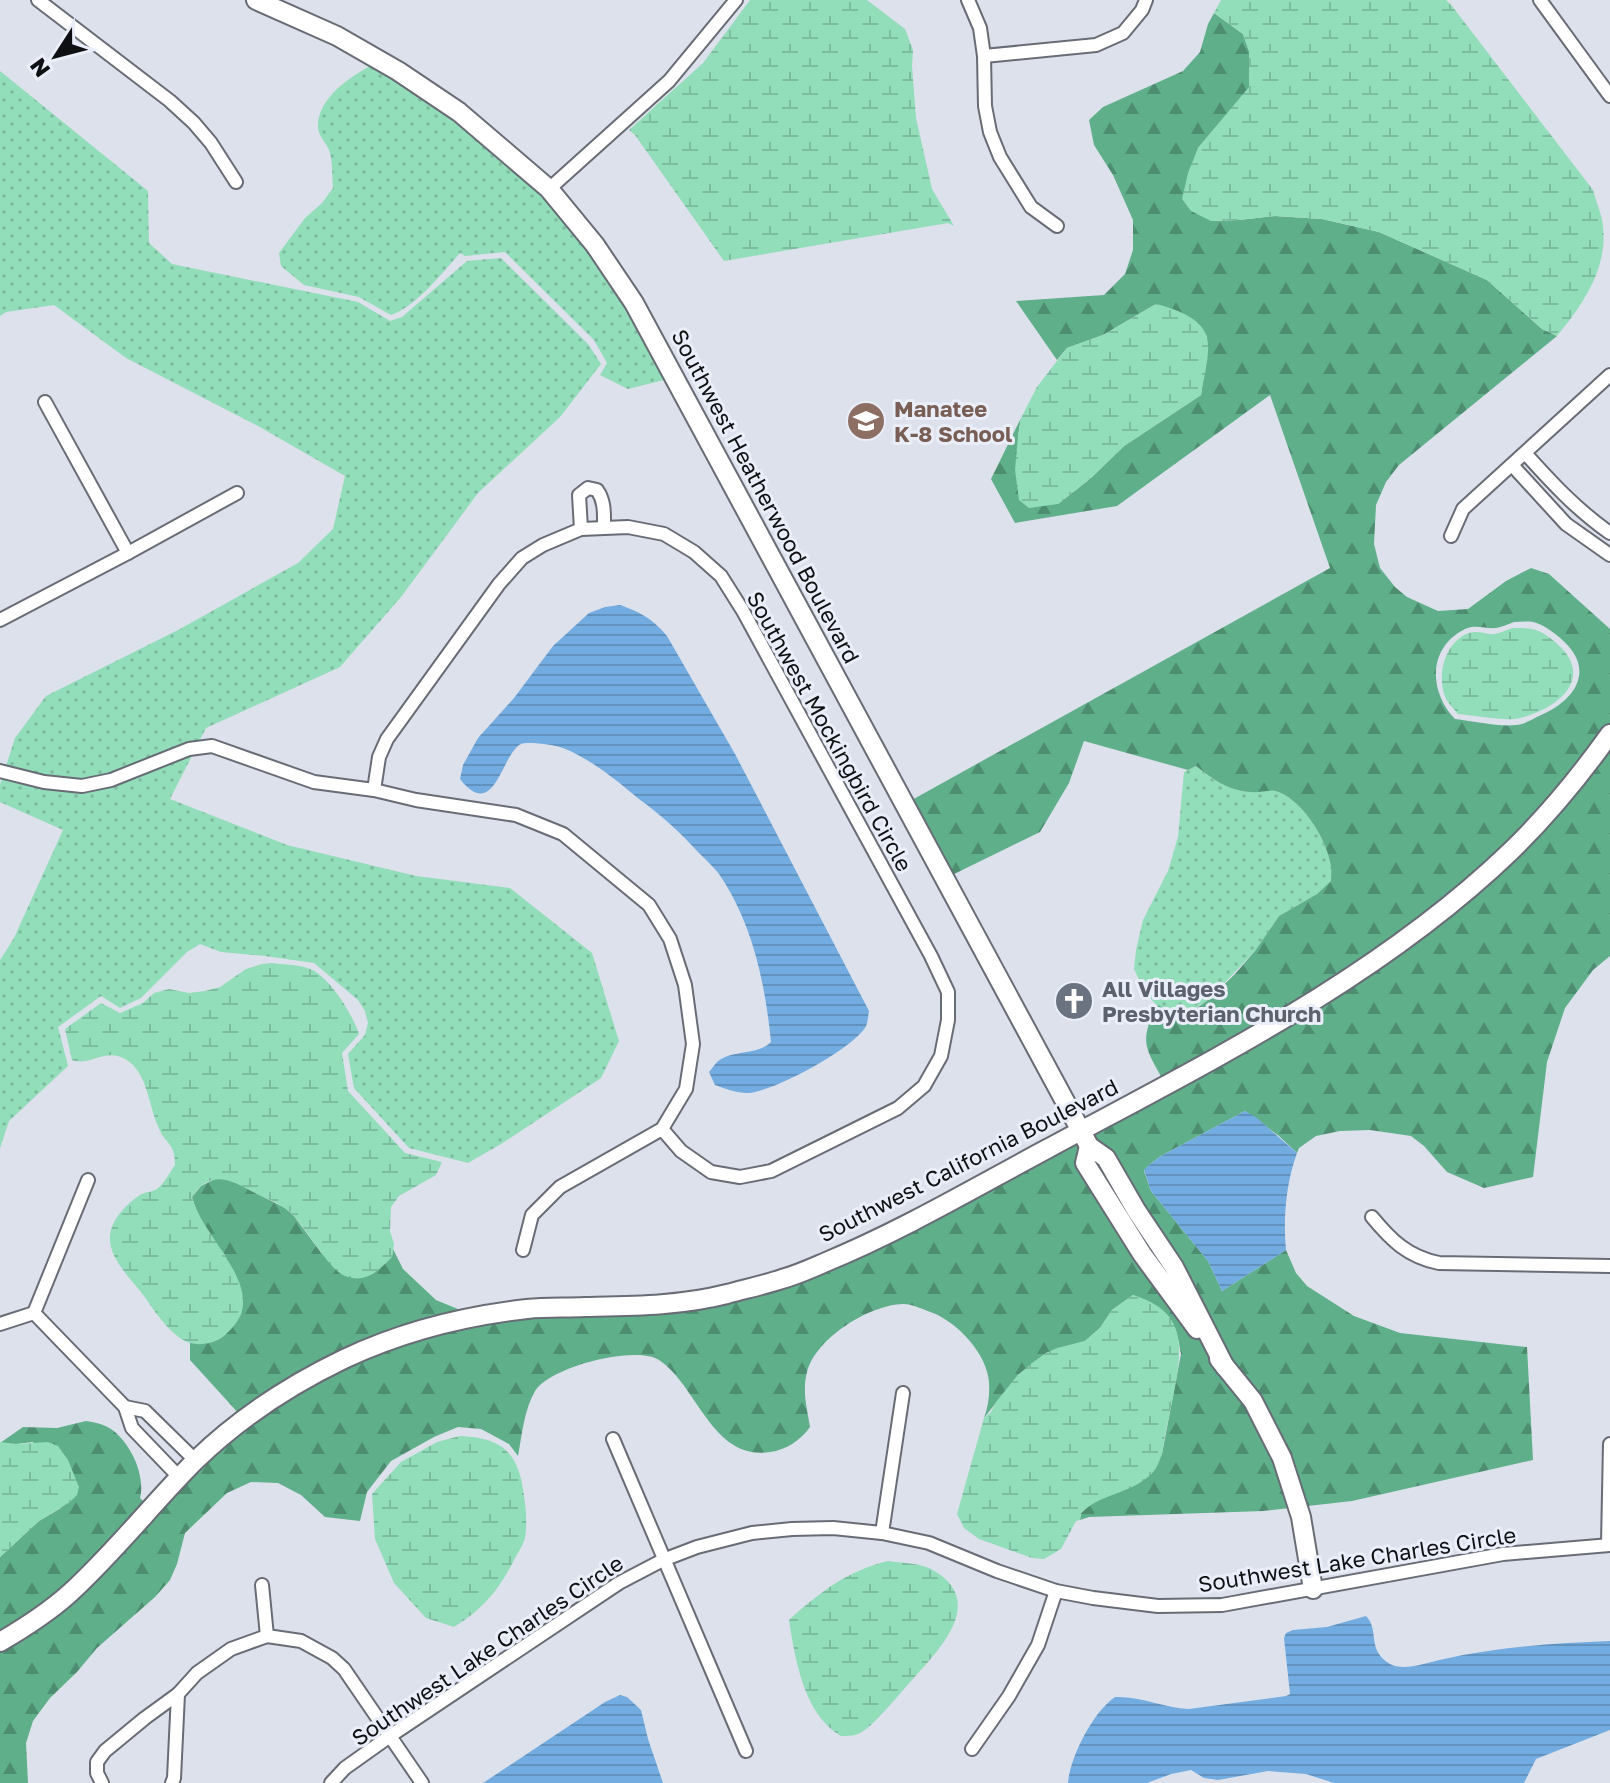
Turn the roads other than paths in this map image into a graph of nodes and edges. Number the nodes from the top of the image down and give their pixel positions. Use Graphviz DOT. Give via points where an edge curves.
graph roads {
  1 [pos="38,0"];
  2 [pos="256,0"];
  3 [pos="736,0"];
  4 [pos="968,0"];
  5 [pos="1146,0"];
  6 [pos="1540,0"];
  7 [pos="984,56"];
  8 [pos="1610,96"];
  9 [pos="236,182"];
  10 [pos="549,189"];
  11 [pos="1057,226"];
  12 [pos="1610,375"];
  13 [pos="45,402"];
  14 [pos="1525,453"];
  15 [pos="1512,465"];
  16 [pos="237,493"];
  17 [pos="604,527"];
  18 [pos="581,529"];
  19 [pos="1610,533"];
  20 [pos="1451,536"];
  21 [pos="128,553"];
  22 [pos="1610,555"];
  23 [pos="0,620"];
  24 [pos="1610,734"];
  25 [pos="0,771"];
  26 [pos="374,790"];
  27 [pos="662,1129"];
  28 [pos="1085,1139"];
  29 [pos="88,1180"];
  30 [pos="1372,1217"];
  31 [pos="523,1250"];
  32 [pos="1164,1252"];
  33 [pos="1149,1263"];
  34 [pos="1610,1266"];
  35 [pos="34,1313"];
  36 [pos="0,1324"];
  37 [pos="1225,1367"];
  38 [pos="903,1393"];
  39 [pos="125,1407"];
  40 [pos="613,1439"];
  41 [pos="1610,1444"];
  42 [pos="196,1461"];
  43 [pos="180,1478"];
  44 [pos="882,1533"];
  45 [pos="1609,1545"];
  46 [pos="663,1560"];
  47 [pos="262,1585"];
  48 [pos="1313,1589"];
  49 [pos="1056,1591"];
  50 [pos="267,1636"];
  51 [pos="0,1642"];
  52 [pos="178,1694"];
  53 [pos="390,1736"];
  54 [pos="972,1749"];
  55 [pos="746,1751"];
  56 [pos="102,1783"];
  57 [pos="172,1783"];
  58 [pos="331,1783"];
  59 [pos="422,1783"];
  1 -- 9 [label="street" via="194,123"];
  2 -- 10 [label="street, Southwest Heatherwood Boulevard" via="337,36 398,71 459,112"];
  3 -- 10 [label="street" via="669,81"];
  4 -- 7 [label="street"];
  5 -- 7 [label="street" via="1123,33 1096,45"];
  6 -- 8 [label="street"];
  7 -- 11 [label="street" via="985,106 1000,157 1031,207"];
  10 -- 28 [label="street, Southwest Heatherwood Boulevard" via="634,303"];
  12 -- 14 [label="street"];
  13 -- 21 [label="street"];
  14 -- 15 [label="street"];
  14 -- 19 [label="street" via="1577,508"];
  15 -- 20 [label="street" via="1463,509"];
  15 -- 22 [label="street" via="1566,524"];
  16 -- 21 [label="street"];
  17 -- 18 [label="street, Southwest Mockingbird Circle"];
  17 -- 18 [label="street" via="600,494 588,488 579,495"];
  17 -- 27 [label="street, Southwest Mockingbird Circle" via="664,534 721,576 948,992 941,1056 924,1086 898,1108 771,1171 740,1177 711,1172 681,1151"];
  18 -- 26 [label="street, Southwest Mockingbird Circle" via="522,558 499,584 387,739"];
  21 -- 23 [label="street"];
  24 -- 28 [label="street, Southwest California Boulevard" via="1566,793 1447,907 1309,1003"];
  25 -- 26 [label="street" via="82,786 212,746 314,782"];
  26 -- 27 [label="street" via="516,815 563,834 649,905 678,962 693,1044 686,1089"];
  27 -- 31 [label="street" via="560,1187 532,1215"];
  28 -- 32 [label="street, Southwest Heatherwood Boulevard" via="1106,1158"];
  28 -- 33 [label="street, Southwest Heatherwood Boulevard" via="1085,1163"];
  28 -- 42 [label="street, Southwest California Boulevard" via="870,1244 784,1279 673,1304 530,1308 462,1319 400,1337 301,1382"];
  29 -- 35 [label="street"];
  30 -- 34 [label="street" via="1399,1246 1426,1261"];
  32 -- 33 [label="street"];
  32 -- 37 [label="street, Southwest Heatherwood Boulevard"];
  33 -- 37 [label="street, Southwest Heatherwood Boulevard"];
  35 -- 36 [label="street"];
  35 -- 39 [label="street"];
  37 -- 48 [label="street, Southwest Heatherwood Boulevard" via="1253,1401 1282,1458 1301,1517"];
  38 -- 44 [label="street"];
  39 -- 42 [label="street" via="145,1411"];
  39 -- 43 [label="street" via="132,1428"];
  40 -- 46 [label="street"];
  41 -- 45 [label="street"];
  42 -- 43 [label="street, Southwest California Boulevard"];
  43 -- 51 [label="street, Southwest California Boulevard" via="68,1595"];
  44 -- 46 [label="street, Southwest Lake Charles Circle" via="833,1528 752,1533"];
  44 -- 49 [label="street, Southwest Lake Charles Circle" via="929,1543"];
  45 -- 48 [label="street, Southwest Lake Charles Circle" via="1503,1554"];
  46 -- 53 [label="street, Southwest Lake Charles Circle" via="579,1608"];
  46 -- 55 [label="street"];
  47 -- 50 [label="street"];
  48 -- 49 [label="street, Southwest Lake Charles Circle" via="1222,1605 1158,1606"];
  49 -- 54 [label="street" via="1038,1645"];
  50 -- 52 [label="street" via="231,1649"];
  50 -- 53 [label="street" via="301,1641 332,1658"];
  52 -- 56 [label="street" via="105,1751 97,1762"];
  52 -- 57 [label="street"];
  53 -- 58 [label="street, Southwest Lake Charles Circle"];
  53 -- 59 [label="street"];
}
